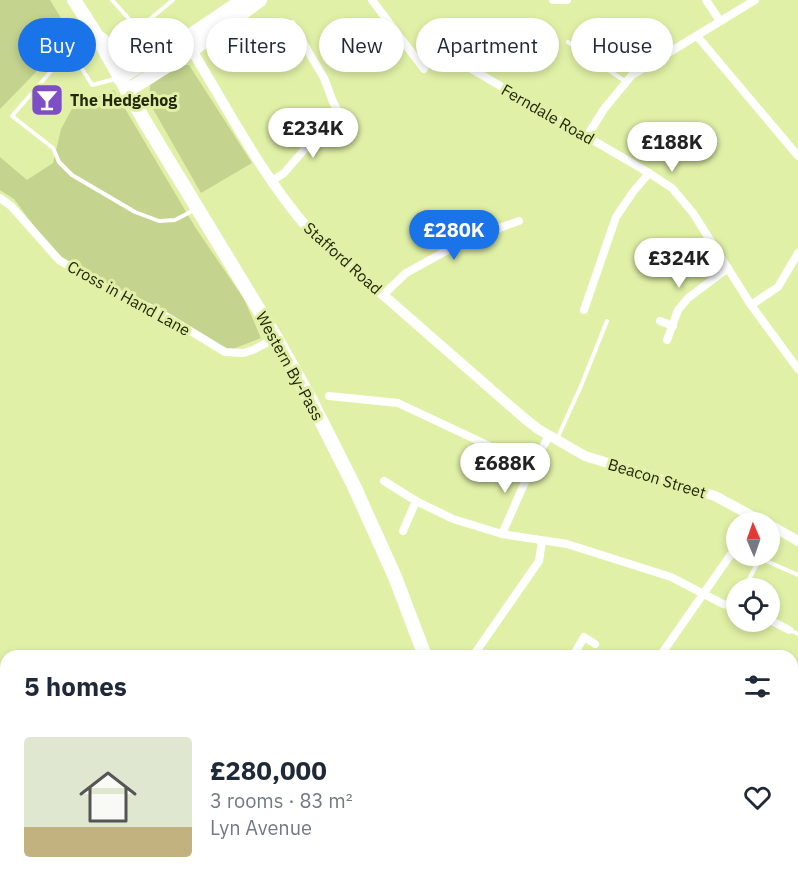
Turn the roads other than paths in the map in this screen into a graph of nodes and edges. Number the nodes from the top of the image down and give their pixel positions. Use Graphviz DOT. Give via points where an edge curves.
graph roads {
  1 [pos="112,0"];
  2 [pos="173,0"];
  3 [pos="243,0"];
  4 [pos="260,0"];
  5 [pos="372,0"];
  6 [pos="554,0"];
  7 [pos="567,0"];
  8 [pos="706,0"];
  9 [pos="755,0"];
  10 [pos="76,1"];
  11 [pos="86,18"];
  12 [pos="720,21"];
  13 [pos="96,33"];
  14 [pos="96,35"];
  15 [pos="697,36"];
  16 [pos="194,40"];
  17 [pos="194,41"];
  18 [pos="568,42"];
  19 [pos="108,45"];
  20 [pos="307,49"];
  21 [pos="194,55"];
  22 [pos="416,55"];
  23 [pos="129,72"];
  24 [pos="152,72"];
  25 [pos="478,72"];
  26 [pos="119,78"];
  27 [pos="626,82"];
  28 [pos="127,91"];
  29 [pos="341,118"];
  30 [pos="350,133"];
  31 [pos="587,136"];
  32 [pos="798,156"];
  33 [pos="649,172"];
  34 [pos="272,181"];
  35 [pos="0,198"];
  36 [pos="197,208"];
  37 [pos="519,221"];
  38 [pos="798,254"];
  39 [pos="728,268"];
  40 [pos="384,294"];
  41 [pos="577,295"];
  42 [pos="588,299"];
  43 [pos="751,305"];
  44 [pos="584,310"];
  45 [pos="607,321"];
  46 [pos="660,321"];
  47 [pos="673,326"];
  48 [pos="276,338"];
  49 [pos="667,340"];
  50 [pos="798,369"];
  51 [pos="329,396"];
  52 [pos="553,438"];
  53 [pos="532,466"];
  54 [pos="384,481"];
  55 [pos="416,501"];
  56 [pos="743,512"];
  57 [pos="403,531"];
  58 [pos="780,531"];
  59 [pos="502,534"];
  60 [pos="542,541"];
  61 [pos="798,541"];
  62 [pos="726,561"];
  63 [pos="798,575"];
  64 [pos="750,578"];
  65 [pos="702,593"];
  66 [pos="726,604"];
  67 [pos="780,625"];
  68 [pos="789,630"];
  69 [pos="798,634"];
  70 [pos="595,644"];
  71 [pos="423,650"];
  72 [pos="477,650"];
  73 [pos="576,650"];
  74 [pos="664,650"];
  1 -- 2 [label="lane" via="138,29"];
  3 -- 16 [label="highway"];
  4 -- 17 [label="highway"];
  5 -- 22 [label="street"];
  6 -- 7 [label="street"];
  8 -- 12 [label="street"];
  9 -- 12 [label="street"];
  10 -- 11 [label="highway"];
  12 -- 15 [label="street"];
  13 -- 19 [label="highway"];
  14 -- 26 [label="highway"];
  15 -- 27 [label="street"];
  15 -- 32 [label="street"];
  18 -- 27 [label="lane"];
  20 -- 29 [label="street"];
  21 -- 34 [label="street, Stafford Road"];
  23 -- 26 [label="highway"];
  24 -- 28 [label="highway"];
  25 -- 31 [label="street, Ferndale Road"];
  26 -- 28 [label="highway"];
  26 -- 36 [label="lane" via="92,85 73,54 66,54 12,116 53,148 58,162 72,174 135,212 159,221 175,220"];
  27 -- 31 [label="street"];
  28 -- 36 [label="highway, Western By-Pass"];
  29 -- 30 [label="street"];
  29 -- 34 [label="street" via="322,129 284,173"];
  31 -- 33 [label="street, Ferndale Road"];
  33 -- 39 [label="street, Ferndale Road" via="672,188 693,213"];
  33 -- 42 [label="street" via="616,217"];
  34 -- 40 [label="street, Stafford Road" via="310,231"];
  35 -- 48 [label="street, Cross in Hand Lane" via="59,260 225,352 253,351"];
  36 -- 48 [label="highway, Western By-Pass"];
  37 -- 40 [label="street" via="468,239 406,273"];
  38 -- 43 [label="street" via="778,287"];
  39 -- 43 [label="street, Ferndale Road"];
  39 -- 47 [label="street" via="688,298 678,310"];
  40 -- 52 [label="street, Stafford Road" via="524,418"];
  41 -- 42 [label="street"];
  42 -- 44 [label="street"];
  43 -- 50 [label="street, Ferndale Road"];
  45 -- 52 [label="lane" via="581,386"];
  46 -- 47 [label="street"];
  47 -- 49 [label="street"];
  48 -- 71 [label="highway, Western By-Pass" via="354,486"];
  51 -- 53 [label="street" via="398,404"];
  52 -- 53 [label="street"];
  52 -- 56 [label="street, Beacon Street" via="585,456 715,496"];
  53 -- 59 [label="street"];
  54 -- 55 [label="street"];
  55 -- 57 [label="street"];
  55 -- 59 [label="street" via="453,519"];
  58 -- 61 [label="street"];
  59 -- 60 [label="street"];
  60 -- 65 [label="street" via="567,544 671,577"];
  60 -- 72 [label="street" via="539,561"];
  62 -- 65 [label="street"];
  63 -- 64 [label="lane" via="764,560"];
  65 -- 66 [label="street"];
  65 -- 74 [label="street"];
  67 -- 68 [label="street"];
  68 -- 69 [label="lane"];
  70 -- 73 [label="street" via="584,637"];
}
